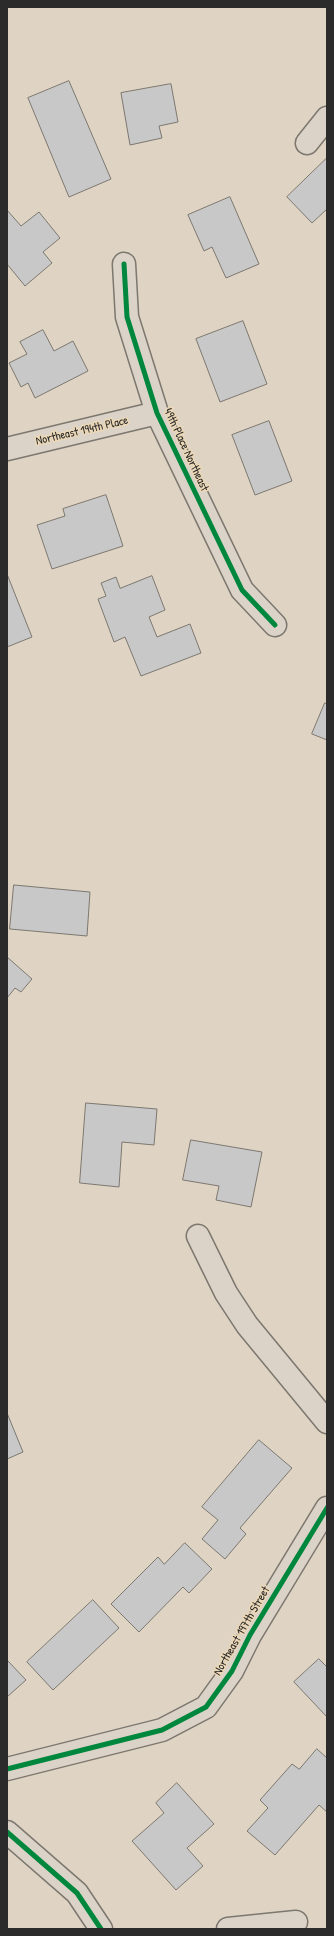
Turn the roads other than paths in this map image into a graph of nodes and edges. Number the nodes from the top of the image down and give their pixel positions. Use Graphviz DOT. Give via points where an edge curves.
graph roads {
  1 [pos="327,118"];
  2 [pos="307,143"];
  3 [pos="124,264"];
  4 [pos="157,414"];
  5 [pos="7,449"];
  6 [pos="275,625"];
  7 [pos="198,1236"];
  8 [pos="327,1422"];
  9 [pos="327,1508"];
  10 [pos="7,1769"];
  11 [pos="7,1832"];
  12 [pos="296,1922"];
  13 [pos="101,1929"];
  14 [pos="228,1929"];
  1 -- 2 [label="street"];
  3 -- 4 [label="street, 49th Place Northeast" via="127,317"];
  4 -- 5 [label="street, Northeast 194th Place"];
  4 -- 6 [label="street, 49th Place Northeast" via="242,590"];
  7 -- 8 [label="street" via="226,1293 247,1325"];
  9 -- 10 [label="street, Northeast 197th Street" via="250,1635 232,1671 206,1707 162,1730"];
  11 -- 13 [label="street" via="78,1893"];
  12 -- 14 [label="street"];
}
